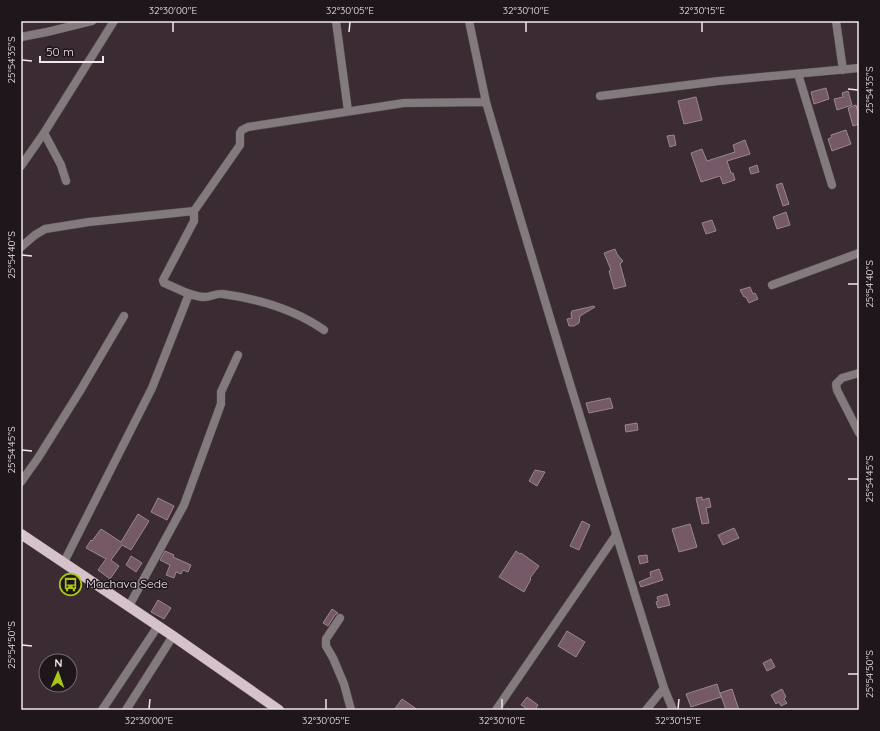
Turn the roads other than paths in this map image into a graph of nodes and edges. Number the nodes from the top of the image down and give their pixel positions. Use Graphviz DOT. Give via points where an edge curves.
graph roads {
  1 [pos="92,21"];
  2 [pos="114,21"];
  3 [pos="336,21"];
  4 [pos="469,21"];
  5 [pos="836,21"];
  6 [pos="21,37"];
  7 [pos="859,68"];
  8 [pos="843,70"];
  9 [pos="798,74"];
  10 [pos="600,96"];
  11 [pos="486,102"];
  12 [pos="348,111"];
  13 [pos="44,133"];
  14 [pos="21,166"];
  15 [pos="66,181"];
  16 [pos="832,185"];
  17 [pos="194,211"];
  18 [pos="21,247"];
  19 [pos="859,253"];
  20 [pos="772,285"];
  21 [pos="189,294"];
  22 [pos="124,316"];
  23 [pos="324,330"];
  24 [pos="238,356"];
  25 [pos="859,373"];
  26 [pos="859,433"];
  27 [pos="21,482"];
  28 [pos="21,534"];
  29 [pos="616,535"];
  30 [pos="64,562"];
  31 [pos="129,606"];
  32 [pos="340,618"];
  33 [pos="158,626"];
  34 [pos="173,636"];
  35 [pos="664,688"];
  36 [pos="277,709"];
  37 [pos="102,710"];
  38 [pos="126,710"];
  39 [pos="351,710"];
  40 [pos="496,710"];
  41 [pos="646,710"];
  42 [pos="673,710"];
  1 -- 6 [label="street"];
  2 -- 13 [label="street"];
  3 -- 12 [label="street"];
  4 -- 11 [label="street"];
  5 -- 8 [label="street"];
  7 -- 8 [label="street"];
  8 -- 9 [label="street"];
  9 -- 10 [label="street"];
  9 -- 16 [label="street"];
  11 -- 12 [label="street" via="404,103"];
  11 -- 29 [label="street"];
  12 -- 17 [label="street" via="242,130 240,145"];
  13 -- 14 [label="street"];
  13 -- 15 [label="street" via="61,165"];
  17 -- 18 [label="street" via="45,229"];
  17 -- 21 [label="street" via="194,221 163,280 164,283"];
  19 -- 20 [label="street"];
  21 -- 23 [label="street" via="205,298 222,294 261,302 286,309"];
  21 -- 30 [label="street" via="152,388"];
  22 -- 27 [label="street" via="80,391"];
  24 -- 31 [label="street" via="221,392 221,404 184,505"];
  25 -- 26 [label="street" via="842,378 836,384 836,390"];
  28 -- 30 [label="main road"];
  29 -- 35 [label="street"];
  29 -- 40 [label="street"];
  30 -- 31 [label="main road"];
  31 -- 33 [label="main road"];
  32 -- 39 [label="street" via="326,639 326,646 344,684"];
  33 -- 34 [label="main road"];
  33 -- 37 [label="street"];
  34 -- 36 [label="main road"];
  34 -- 38 [label="street"];
  35 -- 41 [label="street"];
  35 -- 42 [label="street"];
}
